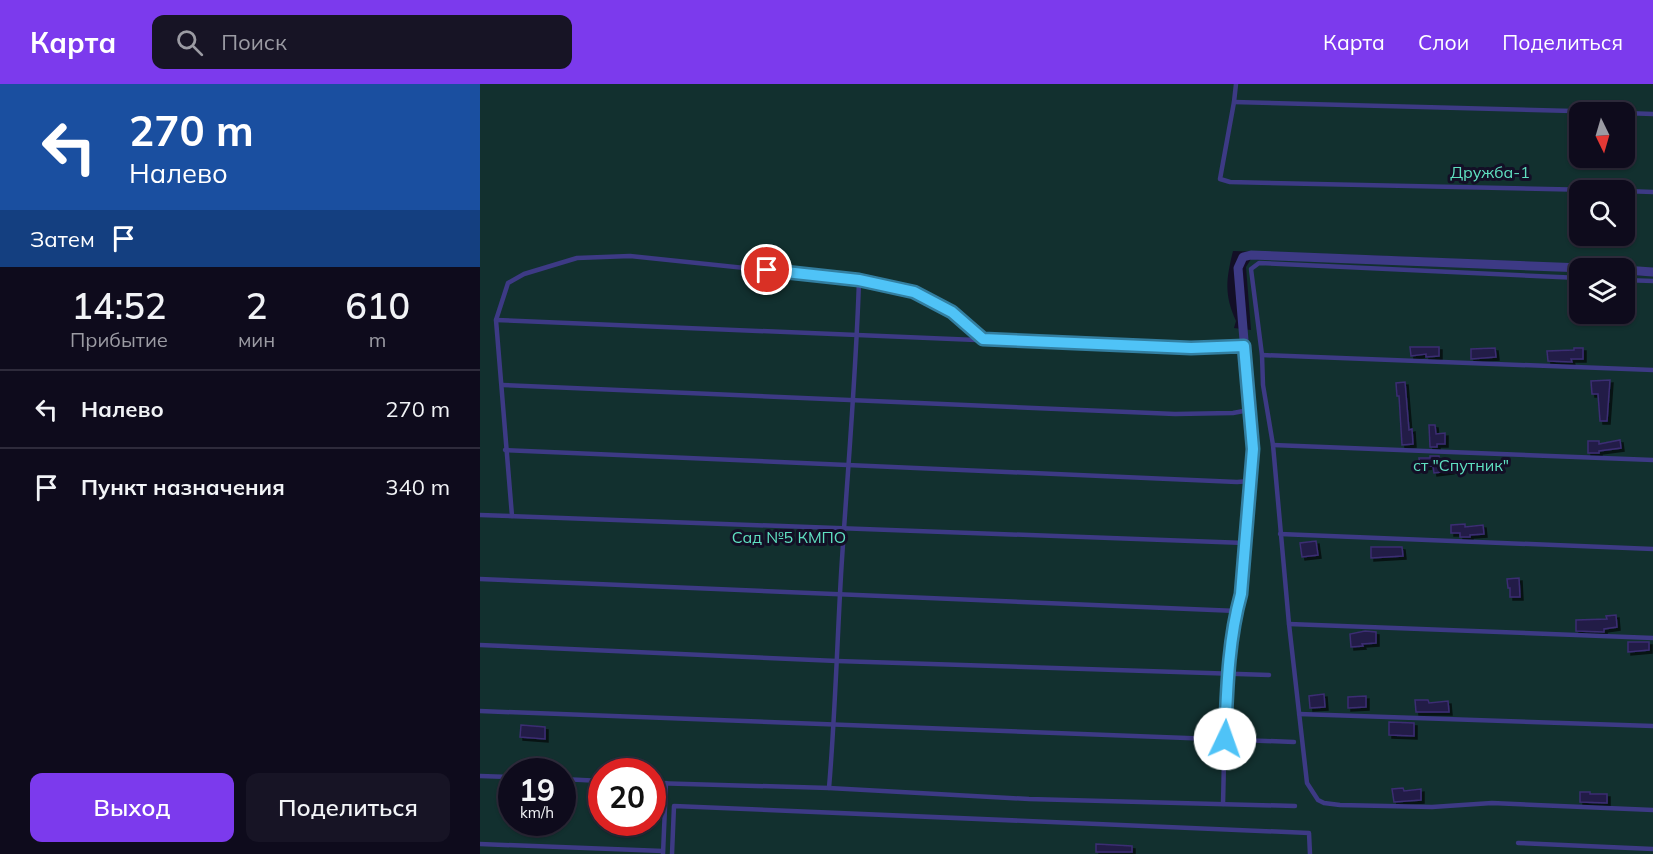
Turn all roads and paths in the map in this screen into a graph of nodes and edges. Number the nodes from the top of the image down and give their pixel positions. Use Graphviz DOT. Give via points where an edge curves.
graph roads {
  1 [pos="1236,84"];
  2 [pos="1234,102"];
  3 [pos="1569,111"];
  4 [pos="1635,113"];
  5 [pos="1653,114"];
  6 [pos="1569,189"];
  7 [pos="1635,191"];
  8 [pos="1653,192"];
  9 [pos="1569,267"];
  10 [pos="1635,271"];
  11 [pos="1653,272"];
  12 [pos="1569,277"];
  13 [pos="859,280"];
  14 [pos="1635,280"];
  15 [pos="1653,281"];
  16 [pos="496,320"];
  17 [pos="857,335"];
  18 [pos="983,339"];
  19 [pos="1244,346"];
  20 [pos="1262,355"];
  21 [pos="1653,370"];
  22 [pos="502,385"];
  23 [pos="853,400"];
  24 [pos="1250,410"];
  25 [pos="1273,445"];
  26 [pos="505,450"];
  27 [pos="1653,460"];
  28 [pos="849,465"];
  29 [pos="1250,481"];
  30 [pos="480,515"];
  31 [pos="512,516"];
  32 [pos="844,530"];
  33 [pos="1280,534"];
  34 [pos="1245,543"];
  35 [pos="1653,549"];
  36 [pos="480,579"];
  37 [pos="840,595"];
  38 [pos="1237,611"];
  39 [pos="1289,624"];
  40 [pos="1653,638"];
  41 [pos="480,645"];
  42 [pos="837,661"];
  43 [pos="1228,674"];
  44 [pos="1269,675"];
  45 [pos="480,711"];
  46 [pos="1299,714"];
  47 [pos="835,724"];
  48 [pos="1653,726"];
  49 [pos="1225,739"];
  50 [pos="1294,742"];
  51 [pos="480,776"];
  52 [pos="498,777"];
  53 [pos="666,783"];
  54 [pos="829,788"];
  55 [pos="1224,804"];
  56 [pos="1295,806"];
  57 [pos="1653,810"];
  58 [pos="664,836"];
  59 [pos="1518,843"];
  60 [pos="480,844"];
  61 [pos="1653,849"];
  62 [pos="663,852"];
  63 [pos="672,854"];
  64 [pos="1310,854"];
  1 -- 2 [label="lane"];
  2 -- 3 [label="lane"];
  2 -- 6 [label="lane" via="1220,179 1230,182"];
  4 -- 5 [label="lane"];
  7 -- 8 [label="lane"];
  9 -- 19 [label="street" via="1251,255 1243,257 1238,268"];
  10 -- 11 [label="street"];
  12 -- 20 [label="lane" via="1259,262 1251,269"];
  13 -- 16 [label="lane" via="630,256 577,258 524,274 508,283"];
  13 -- 17 [label="lane"];
  13 -- 18 [label="lane" via="914,292 952,312"];
  14 -- 15 [label="lane"];
  16 -- 17 [label="lane"];
  16 -- 22 [label="lane"];
  17 -- 18 [label="lane"];
  17 -- 23 [label="lane"];
  18 -- 19 [label="lane" via="1191,348"];
  19 -- 24 [label="street"];
  20 -- 21 [label="lane"];
  20 -- 25 [label="lane"];
  22 -- 23 [label="lane"];
  22 -- 26 [label="lane"];
  23 -- 24 [label="lane" via="1175,414"];
  23 -- 28 [label="lane"];
  24 -- 29 [label="street"];
  25 -- 27 [label="lane"];
  25 -- 33 [label="lane"];
  26 -- 28 [label="lane"];
  26 -- 31 [label="lane"];
  28 -- 29 [label="lane"];
  28 -- 32 [label="lane"];
  29 -- 34 [label="lane"];
  30 -- 31 [label="lane"];
  31 -- 32 [label="lane"];
  32 -- 34 [label="lane"];
  32 -- 37 [label="lane"];
  33 -- 35 [label="lane"];
  33 -- 39 [label="lane"];
  34 -- 38 [label="lane"];
  36 -- 37 [label="lane"];
  37 -- 38 [label="lane"];
  37 -- 42 [label="lane"];
  38 -- 43 [label="lane"];
  39 -- 40 [label="lane"];
  39 -- 46 [label="lane"];
  41 -- 42 [label="lane"];
  42 -- 43 [label="lane"];
  42 -- 47 [label="lane"];
  43 -- 44 [label="lane"];
  43 -- 49 [label="lane"];
  45 -- 47 [label="lane"];
  46 -- 48 [label="lane"];
  46 -- 57 [label="lane" via="1307,783 1323,803 1432,807 1492,803"];
  47 -- 49 [label="lane"];
  47 -- 54 [label="lane"];
  49 -- 50 [label="lane"];
  49 -- 55 [label="lane"];
  51 -- 52 [label="lane"];
  53 -- 54 [label="lane"];
  54 -- 55 [label="lane"];
  55 -- 56 [label="lane"];
  58 -- 62 [label="lane"];
  59 -- 61 [label="lane"];
  60 -- 62 [label="lane"];
  63 -- 64 [label="lane" via="674,806 1309,832"];
}
